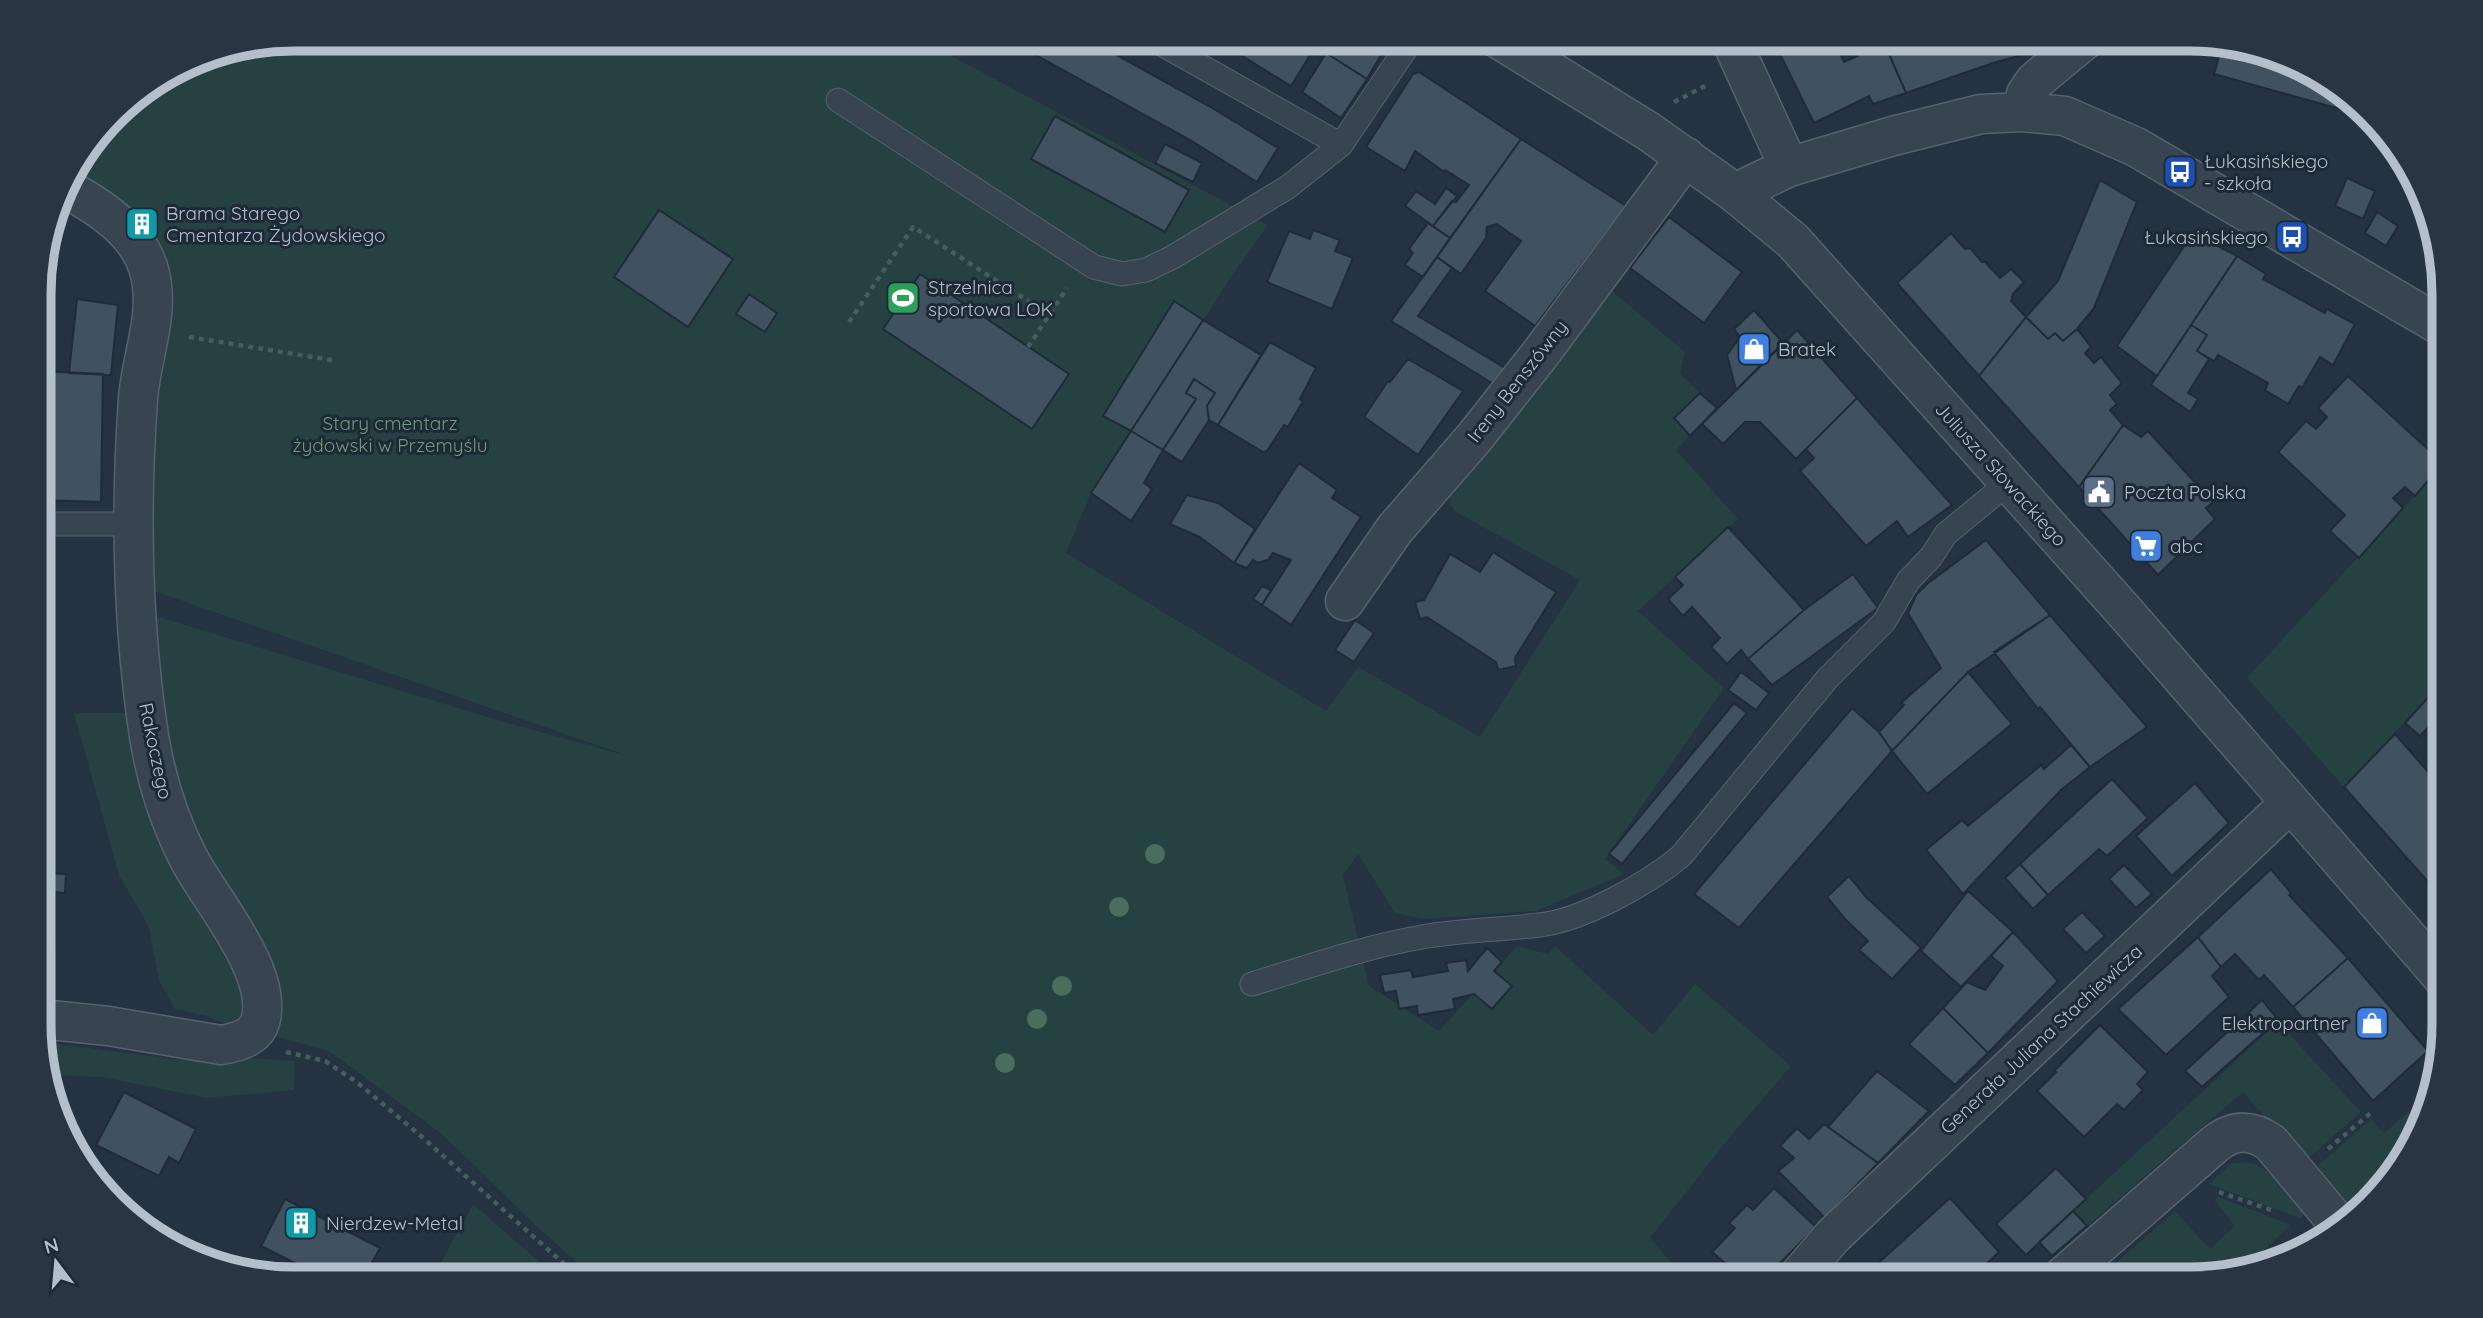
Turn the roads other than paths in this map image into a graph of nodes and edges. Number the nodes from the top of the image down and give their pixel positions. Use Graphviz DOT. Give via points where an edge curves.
graph roads {
  1 [pos="1174,51"];
  2 [pos="1404,51"];
  3 [pos="1519,51"];
  4 [pos="1736,51"];
  5 [pos="2071,51"];
  6 [pos="838,100"];
  7 [pos="2022,112"];
  8 [pos="1342,145"];
  9 [pos="1686,157"];
  10 [pos="1789,167"];
  11 [pos="73,192"];
  12 [pos="1735,192"];
  13 [pos="2432,321"];
  14 [pos="2008,483"];
  15 [pos="51,524"];
  16 [pos="132,524"];
  17 [pos="1345,601"];
  18 [pos="2290,803"];
  19 [pos="2432,965"];
  20 [pos="1252,984"];
  21 [pos="51,1019"];
  22 [pos="2334,1219"];
  23 [pos="1807,1267"];
  24 [pos="2074,1267"];
  1 -- 8 [label="lane"];
  2 -- 8 [label="lane"];
  3 -- 9 [label="street, Juliusza Słowackiego"];
  4 -- 10 [label="street"];
  5 -- 7 [label="street" via="2035,81"];
  6 -- 8 [label="lane" via="1094,267 1115,273 1146,270 1173,257 1288,187"];
  7 -- 10 [label="street" via="1981,114"];
  7 -- 13 [label="street" via="2065,116 2136,147"];
  9 -- 12 [label="street, Juliusza Słowackiego"];
  9 -- 17 [label="street, Ireny Benszówny" via="1474,439 1395,528"];
  10 -- 12 [label="street"];
  11 -- 16 [label="street, Rakoczego" via="130,235 150,272 154,303 138,399"];
  12 -- 14 [label="street, Juliusza Słowackiego" via="1793,241"];
  14 -- 18 [label="street, Juliusza Słowackiego"];
  14 -- 20 [label="lane" via="1946,534 1908,581 1884,622 1827,679 1681,856 1658,875 1563,920 1421,937"];
  15 -- 16 [label="lane"];
  16 -- 21 [label="street, Rakoczego" via="137,646 156,768 190,861 257,975 260,1024 249,1036 221,1045"];
  18 -- 19 [label="street, Juliusza Słowackiego"];
  18 -- 23 [label="street, Generała Juliana Stachiewicza" via="1843,1227"];
  22 -- 24 [label="street" via="2271,1143 2260,1135 2237,1132 2225,1136"];
}
